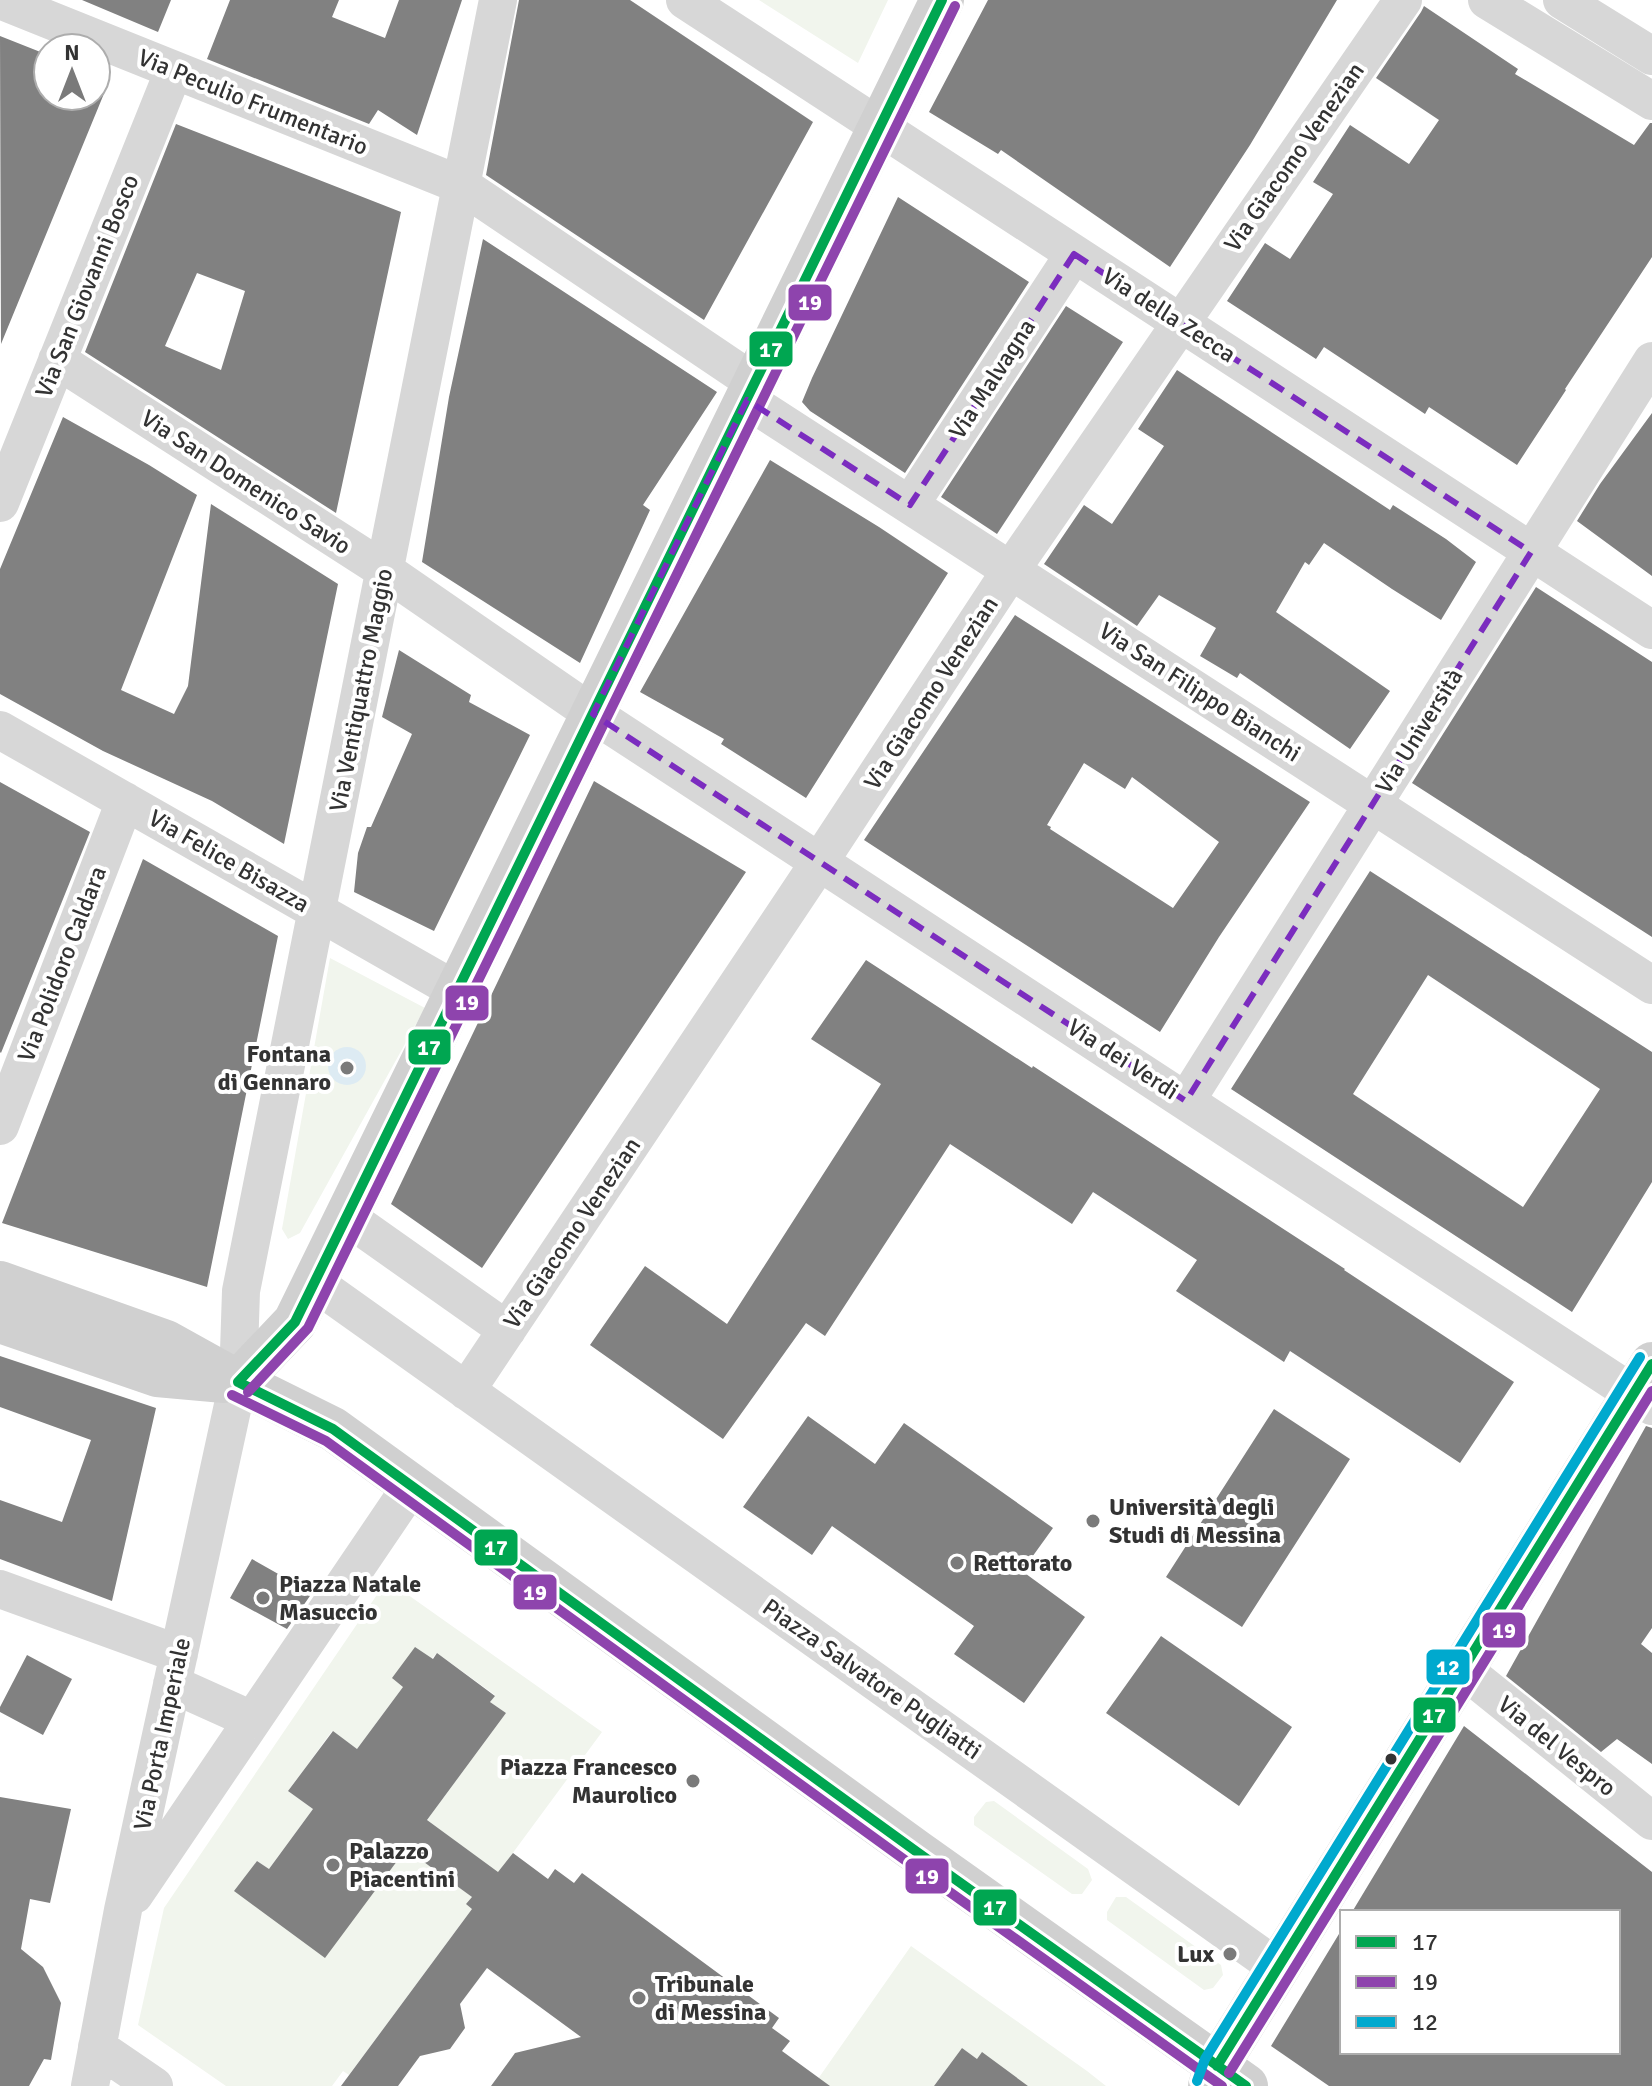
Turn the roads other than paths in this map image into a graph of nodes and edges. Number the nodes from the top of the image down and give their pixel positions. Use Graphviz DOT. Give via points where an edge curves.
graph roads {
  1 [pos="0,0"];
  2 [pos="498,0"];
  3 [pos="685,0"];
  4 [pos="942,0"];
  5 [pos="1403,0"];
  6 [pos="1487,0"];
  7 [pos="1562,0"];
  8 [pos="1652,56"];
  9 [pos="174,70"];
  10 [pos="1652,101"];
  11 [pos="880,127"];
  12 [pos="461,185"];
  13 [pos="514,221"];
  14 [pos="1074,254"];
  15 [pos="1180,323"];
  16 [pos="57,360"];
  17 [pos="1652,361"];
  18 [pos="751,391"];
  19 [pos="0,503"];
  20 [pos="910,505"];
  21 [pos="1531,552"];
  22 [pos="384,570"];
  23 [pos="1011,570"];
  24 [pos="1652,630"];
  25 [pos="593,714"];
  26 [pos="0,730"];
  27 [pos="125,801"];
  28 [pos="1373,804"];
  29 [pos="820,861"];
  30 [pos="318,911"];
  31 [pos="1652,985"];
  32 [pos="457,991"];
  33 [pos="1186,1101"];
  34 [pos="0,1126"];
  35 [pos="347,1217"];
  36 [pos="0,1283"];
  37 [pos="329,1293"];
  38 [pos="0,1321"];
  39 [pos="507,1330"];
  40 [pos="238,1382"];
  41 [pos="1646,1388"];
  42 [pos="466,1391"];
  43 [pos="412,1485"];
  44 [pos="0,1589"];
  45 [pos="176,1669"];
  46 [pos="1464,1670"];
  47 [pos="252,1720"];
  48 [pos="1652,1821"];
  49 [pos="123,1910"];
  50 [pos="1278,1968"];
  51 [pos="97,2047"];
  52 [pos="1216,2081"];
  53 [pos="90,2086"];
  54 [pos="154,2086"];
  1 -- 9 [label="street, Via Peculio Frumentario"];
  2 -- 12 [label="street, Via Ventiquattro Maggio"];
  3 -- 11 [label="street, Via della Zecca"];
  4 -- 11 [label="main road"];
  5 -- 15 [label="street, Via Giacomo Venezian"];
  6 -- 10 [label="street"];
  7 -- 8 [label="street"];
  9 -- 12 [label="street, Via Peculio Frumentario"];
  9 -- 16 [label="street, Via San Giovanni Bosco"];
  11 -- 14 [label="street, Via della Zecca"];
  11 -- 18 [label="main road"];
  12 -- 13 [label="street, Via Peculio Frumentario"];
  12 -- 22 [label="street, Via Ventiquattro Maggio"];
  13 -- 18 [label="street, Via San Filippo Bianchi"];
  14 -- 15 [label="street, Via della Zecca"];
  14 -- 20 [label="street, Via Malvagna"];
  15 -- 21 [label="street, Via della Zecca"];
  15 -- 23 [label="street, Via Giacomo Venezian"];
  16 -- 19 [label="street, Via San Giovanni Bosco"];
  16 -- 22 [label="street, Via San Domenico Savio"];
  17 -- 21 [label="street, Via Università"];
  18 -- 20 [label="street, Via San Filippo Bianchi"];
  18 -- 25 [label="main road"];
  20 -- 23 [label="street, Via San Filippo Bianchi"];
  21 -- 24 [label="street, Via della Zecca"];
  21 -- 28 [label="street, Via Università"];
  22 -- 25 [label="street, Via San Domenico Savio"];
  22 -- 30 [label="street, Via Ventiquattro Maggio"];
  23 -- 28 [label="street, Via San Filippo Bianchi"];
  23 -- 29 [label="street, Via Giacomo Venezian"];
  25 -- 29 [label="street, Via dei Verdi"];
  25 -- 32 [label="main road"];
  26 -- 27 [label="street, Via Felice Bisazza"];
  27 -- 30 [label="street, Via Felice Bisazza"];
  27 -- 34 [label="street, Via Polidoro Caldara"];
  28 -- 31 [label="street, Via San Filippo Bianchi"];
  28 -- 33 [label="street, Via Università"];
  29 -- 33 [label="street, Via dei Verdi"];
  29 -- 39 [label="street, Via Giacomo Venezian"];
  30 -- 32 [label="street, Via Felice Bisazza"];
  30 -- 40 [label="street, Via Ventiquattro Maggio" via="241,1291"];
  32 -- 35 [label="main road"];
  33 -- 41 [label="street, Via dei Verdi"];
  35 -- 37 [label="main road"];
  35 -- 39 [label="street"];
  36 -- 40 [label="main road" via="166,1342"];
  37 -- 40 [label="main road"];
  37 -- 42 [label="street, Piazza Salvatore Pugliatti"];
  38 -- 40 [label="main road" via="157,1375"];
  39 -- 42 [label="street, Via Giacomo Venezian"];
  40 -- 43 [label="main road" via="333,1429"];
  40 -- 45 [label="street, Via Porta Imperiale"];
  41 -- 46 [label="main road"];
  42 -- 50 [label="street, Piazza Salvatore Pugliatti"];
  43 -- 47 [label="street"];
  43 -- 52 [label="main road" via="917,1852"];
  44 -- 45 [label="street"];
  45 -- 47 [label="street"];
  45 -- 49 [label="street, Via Porta Imperiale"];
  46 -- 48 [label="street, Via del Vespro"];
  46 -- 50 [label="main road"];
  47 -- 49 [label="street"];
  49 -- 51 [label="street, Via Porta Imperiale"];
  50 -- 52 [label="main road"];
  51 -- 53 [label="street, Via Porta Imperiale"];
  51 -- 54 [label="street"];
}
